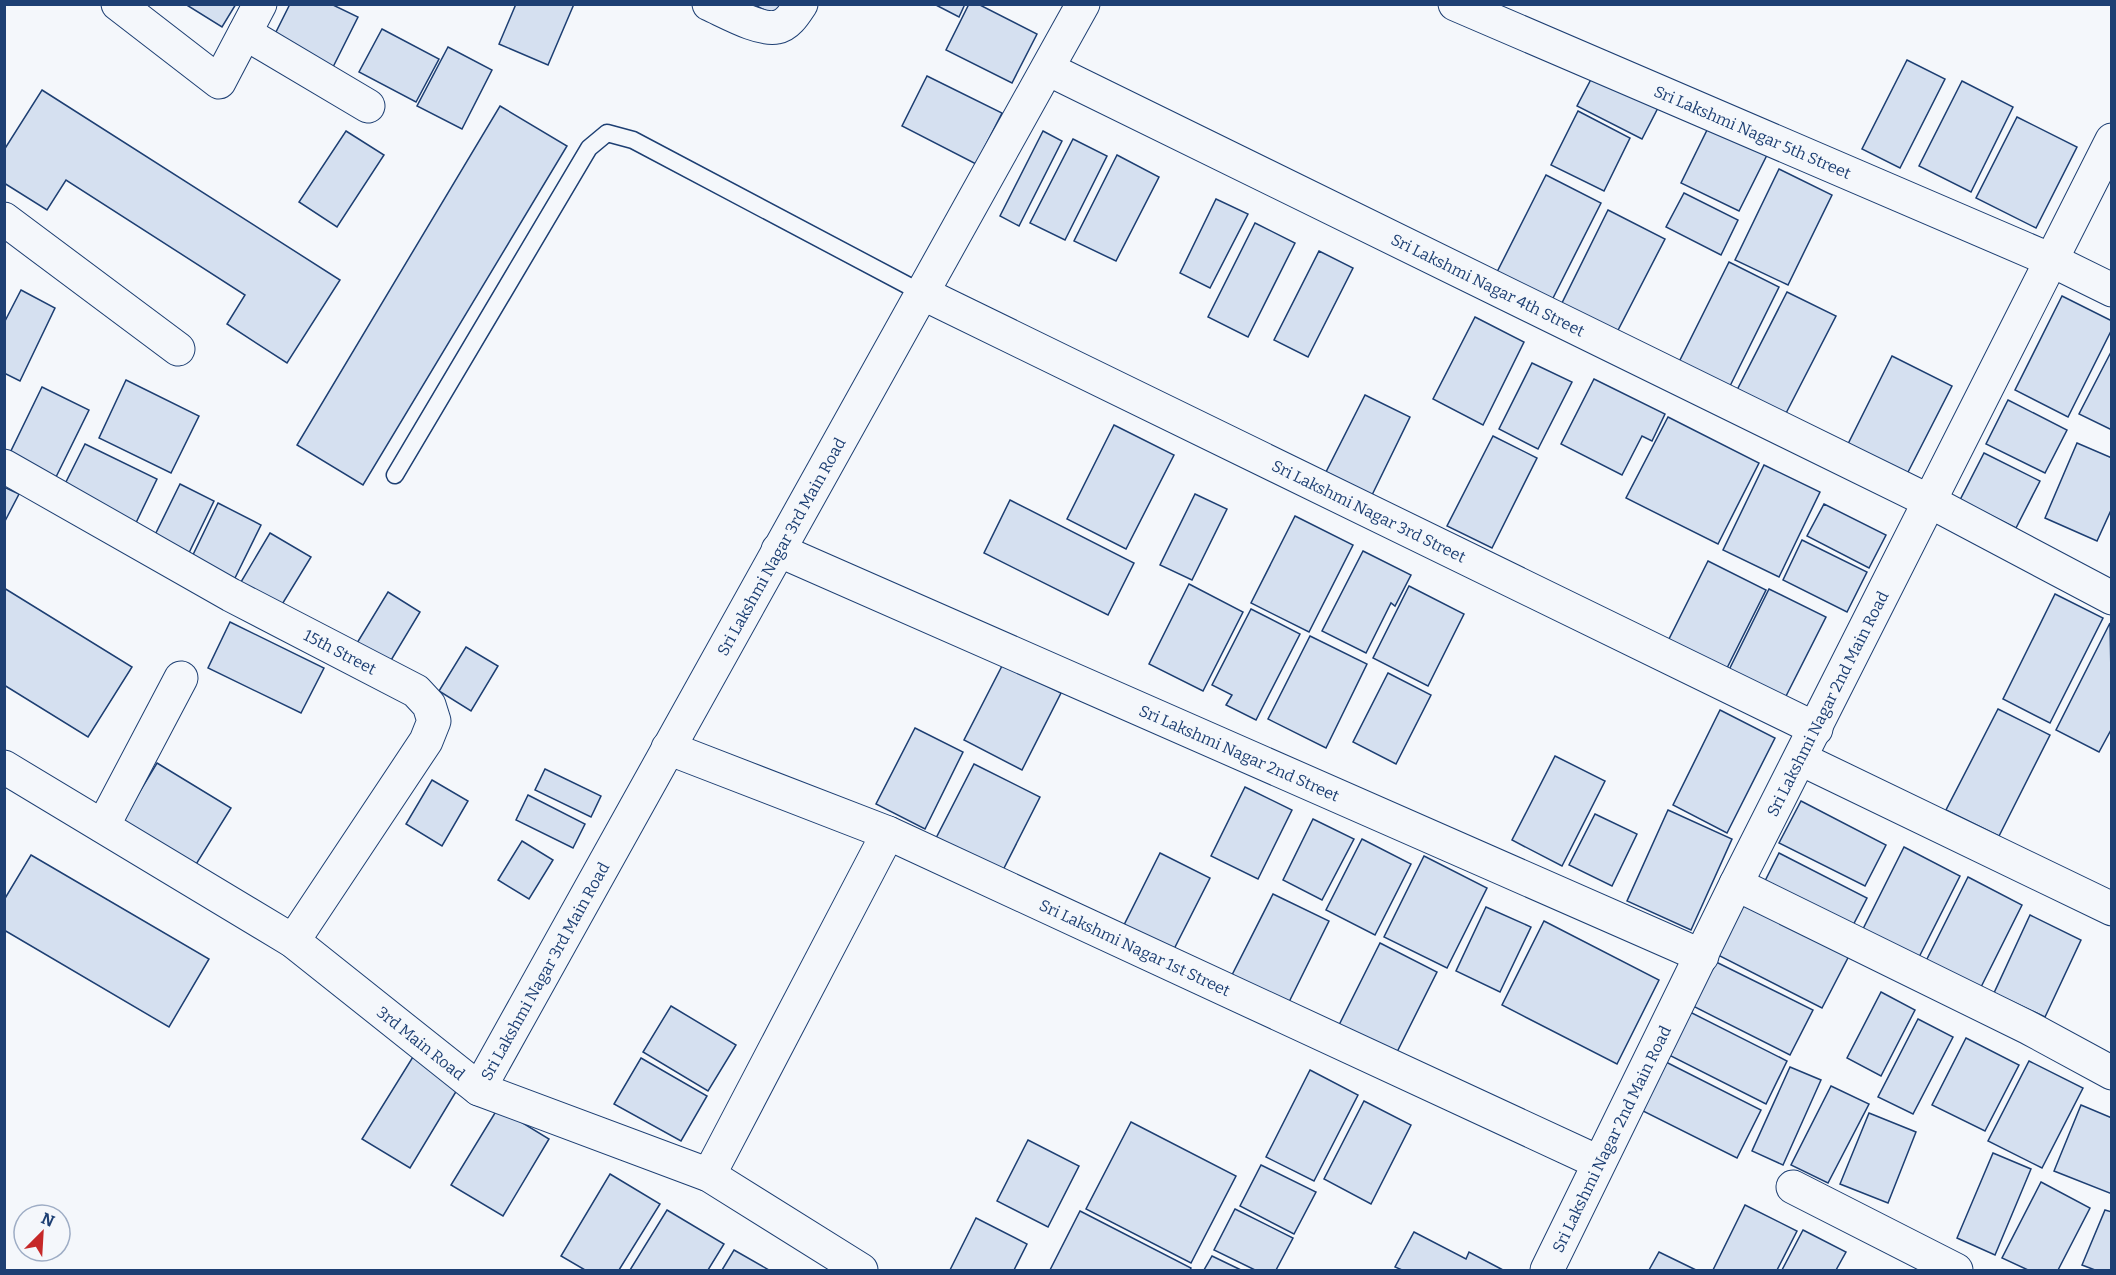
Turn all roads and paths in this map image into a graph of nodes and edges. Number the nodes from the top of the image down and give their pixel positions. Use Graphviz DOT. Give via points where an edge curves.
graph roads {
  1 [pos="118,4"];
  2 [pos="260,4"];
  3 [pos="709,4"];
  4 [pos="801,4"];
  5 [pos="1083,4"];
  6 [pos="1455,4"];
  7 [pos="245,33"];
  8 [pos="1048,69"];
  9 [pos="368,106"];
  10 [pos="2112,140"];
  11 [pos="4,219"];
  12 [pos="2051,260"];
  13 [pos="2112,290"];
  14 [pos="924,294"];
  15 [pos="178,349"];
  16 [pos="4,466"];
  17 [pos="395,475"];
  18 [pos="1929,501"];
  19 [pos="778,550"];
  20 [pos="2112,598"];
  21 [pos="181,678"];
  22 [pos="1816,729"];
  23 [pos="668,748"];
  24 [pos="1801,759"];
  25 [pos="4,767"];
  26 [pos="104,826"];
  27 [pos="888,833"];
  28 [pos="1736,884"];
  29 [pos="2112,909"];
  30 [pos="293,941"];
  31 [pos="1702,956"];
  32 [pos="2112,1073"];
  33 [pos="479,1089"];
  34 [pos="1598,1161"];
  35 [pos="709,1175"];
  36 [pos="1793,1187"];
  37 [pos="861,1270"];
  38 [pos="1547,1270"];
  39 [pos="1956,1270"];
  1 -- 7 [label="street" via="219,82"];
  2 -- 7 [label="street"];
  3 -- 4 [label="street" via="759,25 777,27 791,18"];
  5 -- 8 [label="street, Sri Lakshmi Nagar 3rd Main Road"];
  6 -- 12 [label="street, Sri Lakshmi Nagar 5th Street"];
  7 -- 9 [label="street"];
  8 -- 14 [label="street, Sri Lakshmi Nagar 3rd Main Road"];
  8 -- 18 [label="street, Sri Lakshmi Nagar 4th Street"];
  10 -- 12 [label="street, Sri Lakshmi Nagar 2nd Main Road"];
  11 -- 15 [label="street"];
  12 -- 13 [label="street, Sri Lakshmi Nagar 5th Street"];
  12 -- 18 [label="street, Sri Lakshmi Nagar 2nd Main Road"];
  14 -- 17 [label="lane" via="633,140 607,133 589,148"];
  14 -- 19 [label="street, Sri Lakshmi Nagar 3rd Main Road"];
  14 -- 22 [label="street, Sri Lakshmi Nagar 3rd Street"];
  16 -- 30 [label="street, 15th Street" via="231,595 416,691 429,705 434,722 426,741"];
  18 -- 20 [label="street, Sri Lakshmi Nagar 4th Street"];
  18 -- 22 [label="street, Sri Lakshmi Nagar 2nd Main Road"];
  19 -- 23 [label="street, Sri Lakshmi Nagar 3rd Main Road"];
  19 -- 31 [label="street, Sri Lakshmi Nagar 2nd Street"];
  21 -- 26 [label="street"];
  22 -- 24 [label="street, Sri Lakshmi Nagar 2nd Main Road"];
  23 -- 27 [label="street, Sri Lakshmi Nagar 1st Street"];
  23 -- 33 [label="street, Sri Lakshmi Nagar 3rd Main Road"];
  24 -- 28 [label="street, Sri Lakshmi Nagar 2nd Main Road"];
  24 -- 29 [label="street"];
  25 -- 26 [label="street, 3rd Main Road"];
  26 -- 30 [label="street, 3rd Main Road"];
  27 -- 34 [label="street, Sri Lakshmi Nagar 1st Street"];
  27 -- 35 [label="street"];
  28 -- 31 [label="street, Sri Lakshmi Nagar 2nd Main Road"];
  28 -- 32 [label="street"];
  30 -- 33 [label="street, 3rd Main Road"];
  31 -- 34 [label="street, Sri Lakshmi Nagar 2nd Main Road"];
  33 -- 35 [label="street, 3rd Main Road"];
  34 -- 38 [label="street, Sri Lakshmi Nagar 2nd Main Road"];
  35 -- 37 [label="street, 3rd Main Road"];
  36 -- 39 [label="street"];
}
